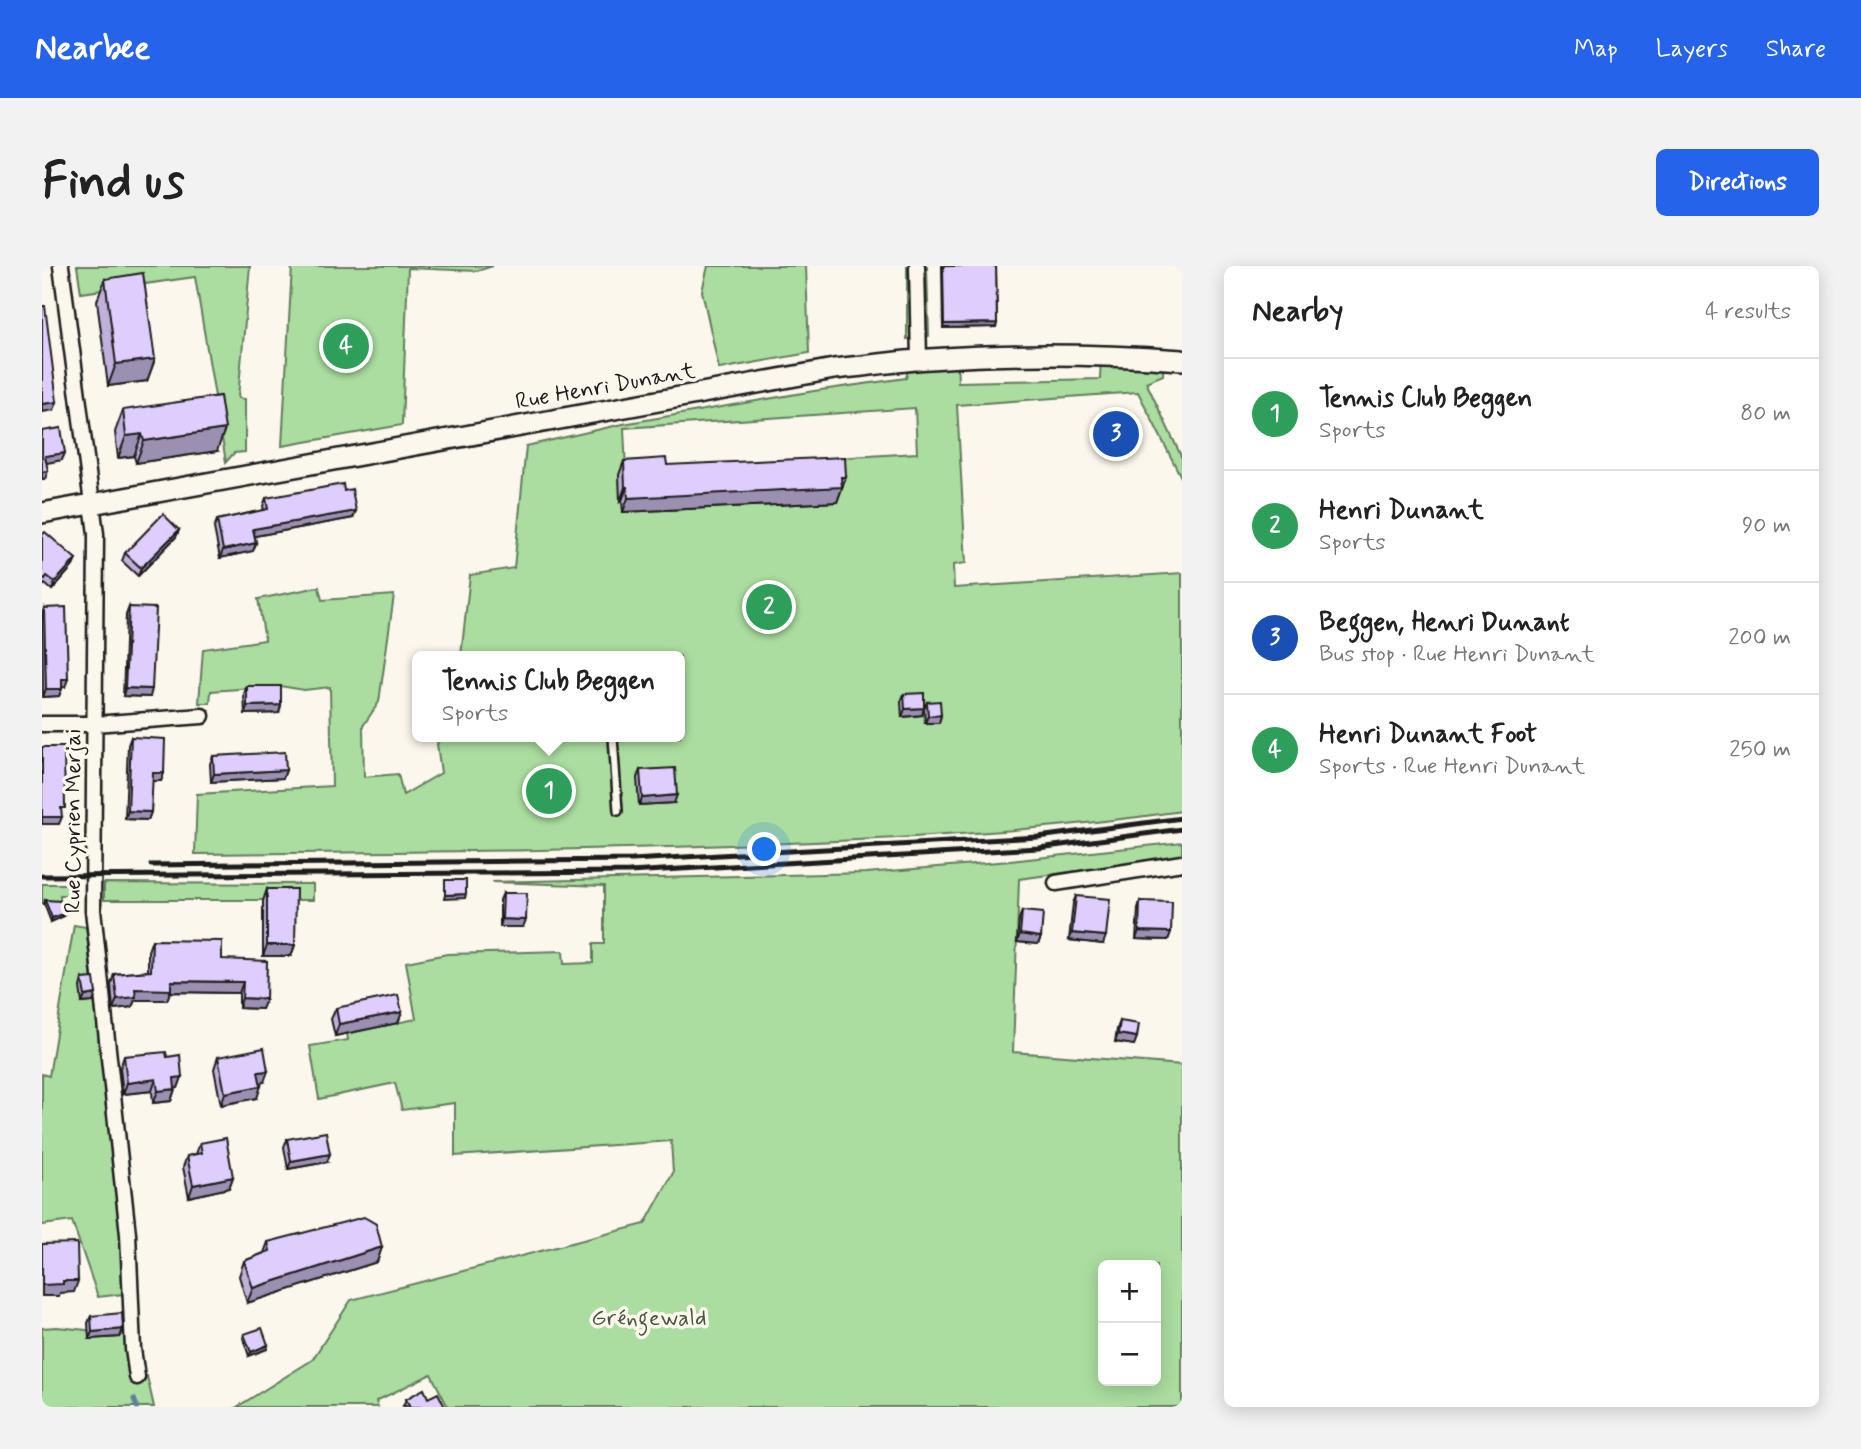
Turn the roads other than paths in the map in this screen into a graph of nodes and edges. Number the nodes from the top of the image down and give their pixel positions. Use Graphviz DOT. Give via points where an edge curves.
graph roads {
  1 [pos="61,266"];
  2 [pos="917,266"];
  3 [pos="919,360"];
  4 [pos="1182,360"];
  5 [pos="92,503"];
  6 [pos="42,513"];
  7 [pos="202,716"];
  8 [pos="42,724"];
  9 [pos="94,724"];
  10 [pos="613,742"];
  11 [pos="618,811"];
  12 [pos="1182,863"];
  13 [pos="1056,883"];
  14 [pos="137,1377"];
  1 -- 5 [label="street, Rue Cyprien Merjai"];
  2 -- 3 [label="street"];
  3 -- 4 [label="main road, Rue Henri Dunant" via="1063,355"];
  3 -- 5 [label="main road, Rue Henri Dunant" via="834,369"];
  5 -- 6 [label="main road, Rue Henri Dunant"];
  5 -- 9 [label="street, Rue Cyprien Merjai" via="96,534"];
  7 -- 9 [label="street"];
  8 -- 9 [label="street"];
  9 -- 14 [label="street, Rue Cyprien Merjai" via="93,910 128,1234"];
  10 -- 11 [label="lane"];
  12 -- 13 [label="street"];
}
